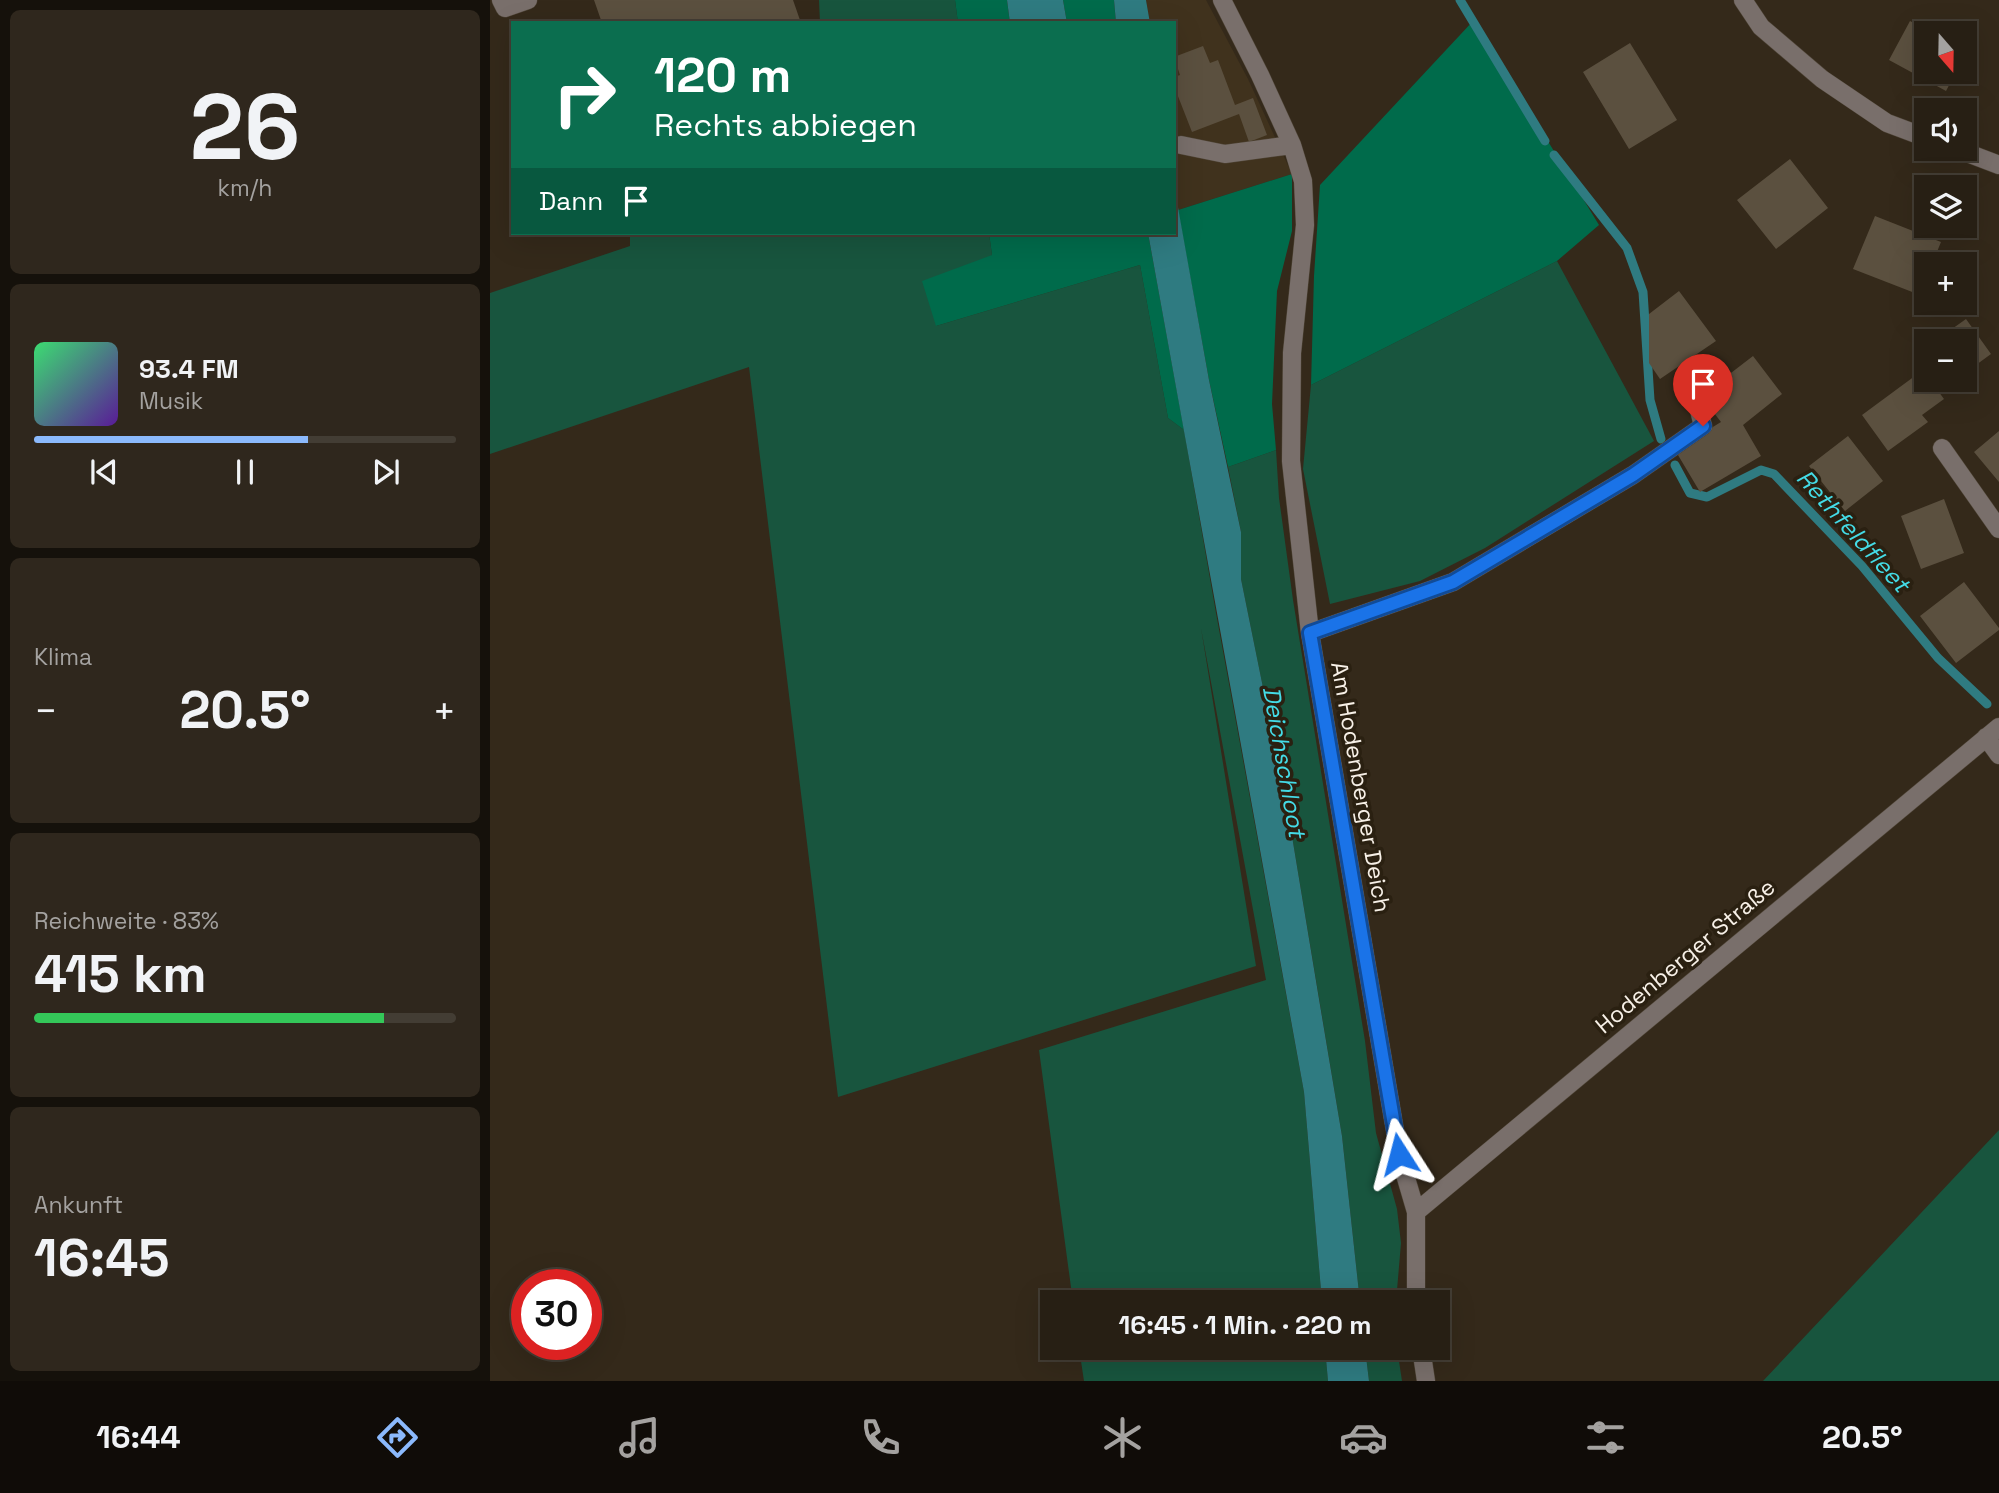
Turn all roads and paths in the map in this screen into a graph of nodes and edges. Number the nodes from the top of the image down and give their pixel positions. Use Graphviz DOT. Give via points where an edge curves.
graph roads {
  1 [pos="501,0"];
  2 [pos="528,0"];
  3 [pos="1223,0"];
  4 [pos="1743,0"];
  5 [pos="1914,133"];
  6 [pos="1181,145"];
  7 [pos="1292,145"];
  8 [pos="1977,156"];
  9 [pos="1999,164"];
  10 [pos="1689,370"];
  11 [pos="1942,448"];
  12 [pos="1999,529"];
  13 [pos="1310,633"];
  14 [pos="1992,732"];
  15 [pos="1999,755"];
  16 [pos="1416,1212"];
  17 [pos="1416,1290"];
  18 [pos="1423,1360"];
  19 [pos="1426,1381"];
  1 -- 2 [label="street" via="505,8"];
  3 -- 7 [label="street, Am Hodenberger Deich"];
  4 -- 5 [label="street" via="1761,27 1822,79 1887,123"];
  6 -- 7 [label="street" via="1225,153"];
  7 -- 13 [label="street, Am Hodenberger Deich" via="1303,181 1305,225 1292,353 1291,461"];
  8 -- 9 [label="street"];
  10 -- 13 [label="street" via="1703,426 1633,475 1453,582"];
  11 -- 12 [label="street"];
  13 -- 16 [label="street, Am Hodenberger Deich" via="1399,1154"];
  14 -- 15 [label="street, Hodenberger Straße"];
  14 -- 16 [label="street, Hodenberger Straße"];
  16 -- 17 [label="street, Am Hodenberger Deich"];
  18 -- 19 [label="street"];
}
